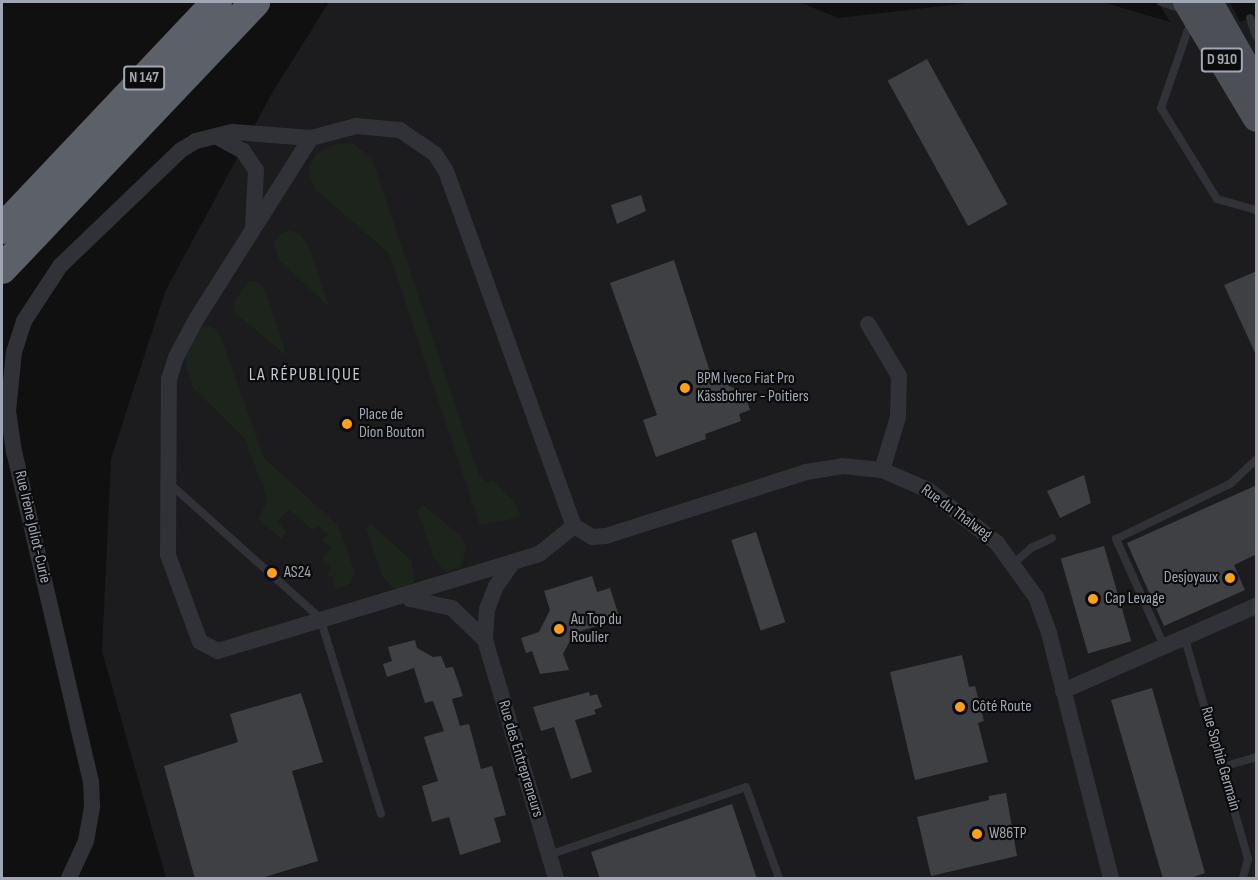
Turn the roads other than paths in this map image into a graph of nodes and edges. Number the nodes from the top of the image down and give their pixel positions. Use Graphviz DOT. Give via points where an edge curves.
graph roads {
  1 [pos="199,2"];
  2 [pos="217,2"];
  3 [pos="255,2"];
  4 [pos="270,2"];
  5 [pos="1161,2"];
  6 [pos="1197,5"];
  7 [pos="1250,18"];
  8 [pos="1257,36"];
  9 [pos="1257,82"];
  10 [pos="1257,119"];
  11 [pos="142,121"];
  12 [pos="217,137"];
  13 [pos="311,138"];
  14 [pos="62,165"];
  15 [pos="1257,210"];
  16 [pos="2,216"];
  17 [pos="253,228"];
  18 [pos="2,229"];
  19 [pos="2,269"];
  20 [pos="868,324"];
  21 [pos="1257,460"];
  22 [pos="882,470"];
  23 [pos="169,483"];
  24 [pos="574,526"];
  25 [pos="1052,538"];
  26 [pos="513,562"];
  27 [pos="1014,563"];
  28 [pos="404,598"];
  29 [pos="1257,606"];
  30 [pos="320,618"];
  31 [pos="1185,639"];
  32 [pos="485,640"];
  33 [pos="1165,648"];
  34 [pos="1063,691"];
  35 [pos="1257,757"];
  36 [pos="1222,767"];
  37 [pos="381,814"];
  38 [pos="549,855"];
  39 [pos="69,879"];
  40 [pos="556,879"];
  41 [pos="779,879"];
  42 [pos="1111,879"];
  43 [pos="1243,879"];
  1 -- 14 [label="highway" via="118,88"];
  2 -- 14 [label="highway, N 147"];
  3 -- 11 [label="highway, N 147"];
  4 -- 11 [label="highway" via="208,65"];
  5 -- 6 [label="lane"];
  6 -- 9 [label="main road, D 910"];
  6 -- 10 [label="main road, D 910"];
  6 -- 15 [label="lane" via="1161,108 1217,199"];
  7 -- 8 [label="lane"];
  11 -- 19 [label="highway, N 147"];
  12 -- 13 [label="street, Rue Irène Joliot-Curie" via="253,131"];
  12 -- 17 [label="street" via="243,151 256,170"];
  12 -- 39 [label="street, Rue Irène Joliot-Curie" via="196,141 166,162 60,266 24,321 14,352 8,411 14,452 91,782 92,806 86,841"];
  13 -- 17 [label="street"];
  13 -- 24 [label="street" via="356,126 379,126 400,130 435,154 446,171"];
  14 -- 16 [label="highway"];
  14 -- 18 [label="highway, N 147"];
  17 -- 23 [label="street" via="176,357 169,379"];
  20 -- 22 [label="street" via="899,376 898,417"];
  21 -- 33 [label="lane" via="1230,484 1116,539"];
  22 -- 24 [label="street, Rue du Thalweg" via="842,466 806,472 606,536 592,537"];
  22 -- 27 [label="street, Rue du Thalweg" via="928,490 975,523"];
  23 -- 30 [label="lane"];
  23 -- 30 [label="street" via="168,555 200,642 218,651"];
  24 -- 26 [label="street" via="556,544"];
  25 -- 27 [label="lane" via="1031,548"];
  26 -- 28 [label="street"];
  26 -- 32 [label="street" via="496,586 487,609"];
  27 -- 34 [label="street, Rue du Thalweg" via="1036,597"];
  28 -- 30 [label="street" via="377,600"];
  28 -- 32 [label="street" via="452,608"];
  29 -- 31 [label="street"];
  30 -- 37 [label="lane"];
  31 -- 33 [label="street"];
  31 -- 36 [label="lane, Rue Sophie Germain"];
  32 -- 38 [label="street, Rue des Entrepreneurs"];
  33 -- 34 [label="street"];
  34 -- 42 [label="street, Rue du Thalweg"];
  35 -- 36 [label="lane"];
  36 -- 43 [label="lane, Rue Sophie Germain" via="1248,859"];
  38 -- 40 [label="street, Rue des Entrepreneurs"];
  38 -- 41 [label="lane" via="746,787"];
}
